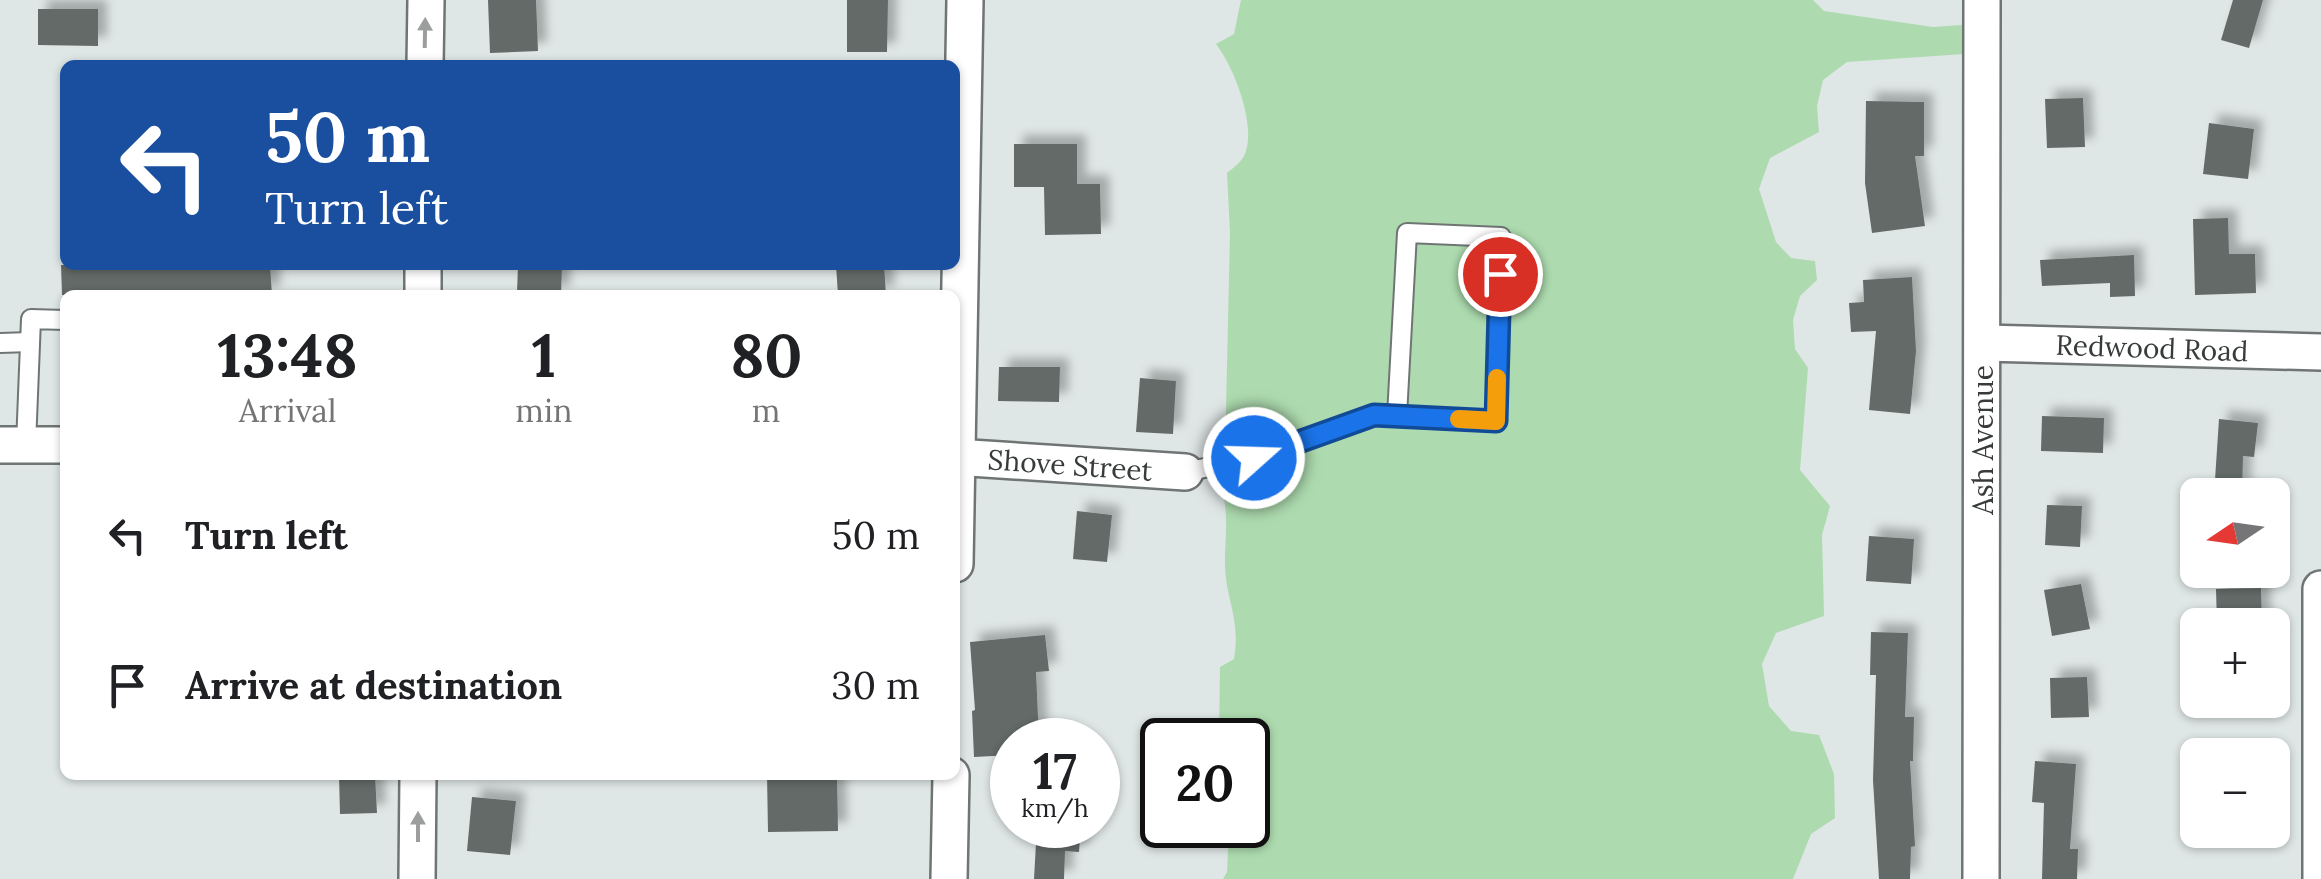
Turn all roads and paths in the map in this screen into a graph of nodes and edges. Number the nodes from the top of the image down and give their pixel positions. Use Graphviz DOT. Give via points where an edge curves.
graph roads {
  1 [pos="426,0"];
  2 [pos="965,0"];
  3 [pos="1982,0"];
  4 [pos="425,60"];
  5 [pos="960,254"];
  6 [pos="60,320"];
  7 [pos="30,342"];
  8 [pos="0,343"];
  9 [pos="1983,343"];
  10 [pos="2321,352"];
  11 [pos="1397,416"];
  12 [pos="13,445"];
  13 [pos="60,445"];
  14 [pos="960,457"];
  15 [pos="1185,472"];
  16 [pos="2321,589"];
  17 [pos="418,780"];
  18 [pos="951,780"];
  19 [pos="417,879"];
  20 [pos="949,879"];
  21 [pos="1980,879"];
  22 [pos="2321,879"];
  4 -- 1 [label="street, one-way"];
  2 -- 5 [label="street"];
  3 -- 9 [label="street, Ash Avenue"];
  6 -- 7 [label="lane" via="31,319"];
  7 -- 8 [label="lane"];
  7 -- 12 [label="lane"];
  9 -- 10 [label="street, Redwood Road"];
  9 -- 21 [label="street, Ash Avenue"];
  11 -- 11 [label="lane" via="1496,421 1501,236 1407,233"];
  11 -- 15 [label="lane" via="1374,415 1254,458"];
  12 -- 13 [label="street"];
  14 -- 15 [label="street, Shove Street"];
  16 -- 22 [label="street"];
  19 -- 17 [label="street, one-way"];
  18 -- 20 [label="street"];
}
